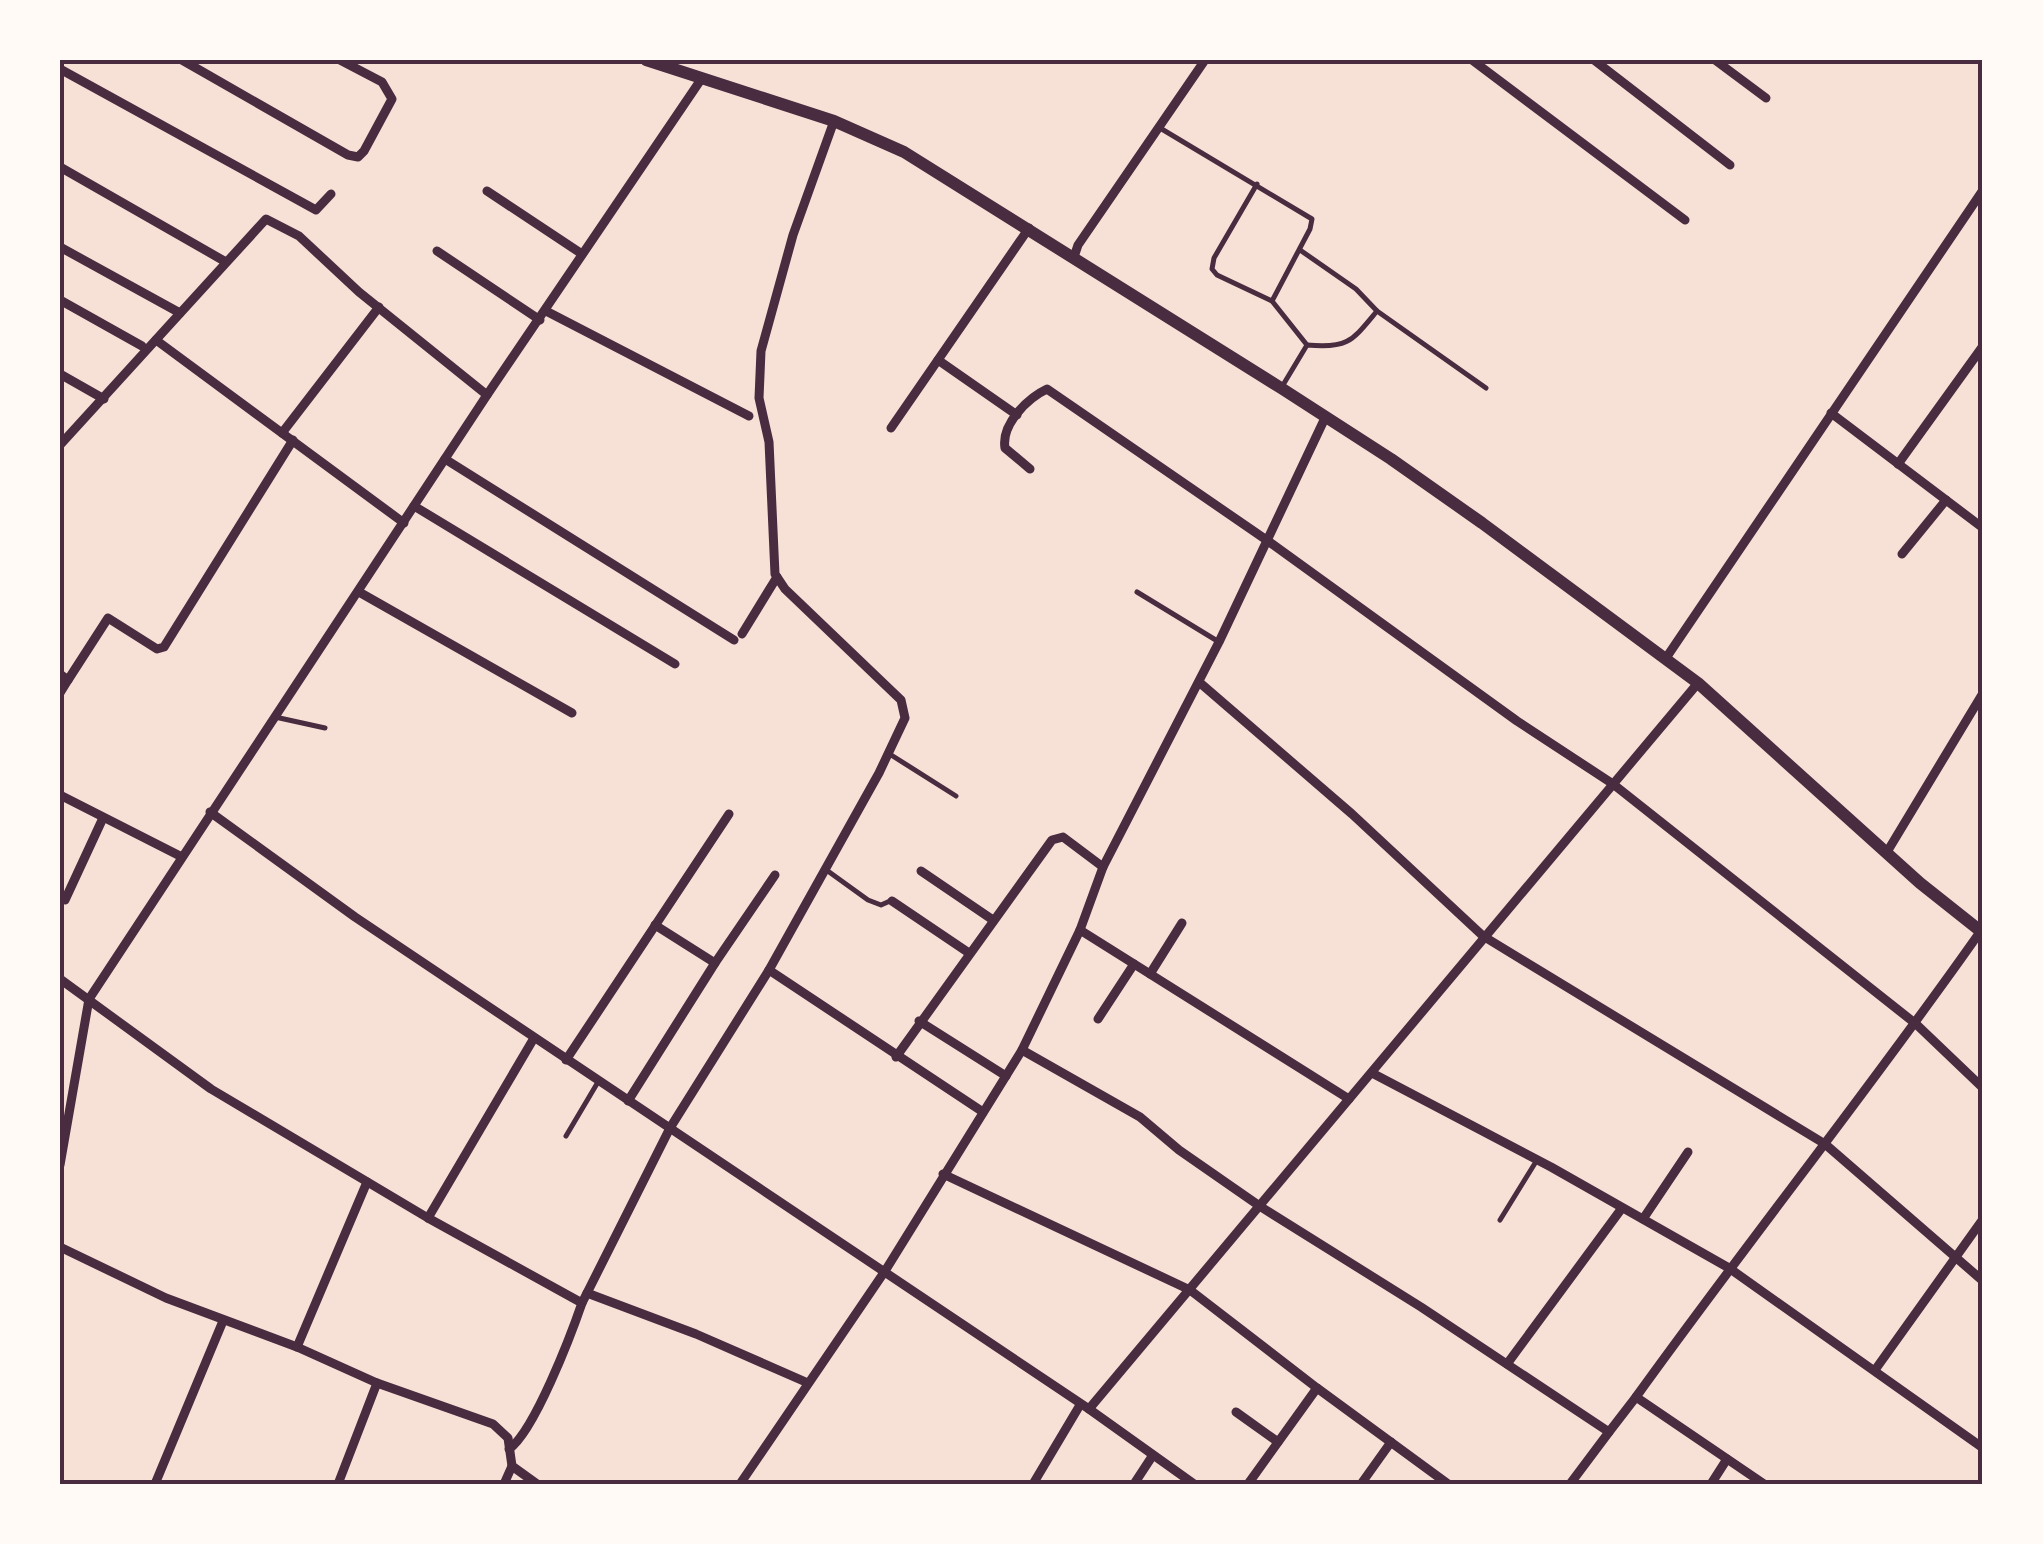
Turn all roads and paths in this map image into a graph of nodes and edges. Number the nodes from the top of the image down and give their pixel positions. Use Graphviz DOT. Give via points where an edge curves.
graph roads {
  1 [pos="182,60"];
  2 [pos="340,60"];
  3 [pos="646,60"];
  4 [pos="1205,60"];
  5 [pos="1472,60"];
  6 [pos="1594,60"];
  7 [pos="1715,60"];
  8 [pos="60,68"];
  9 [pos="702,78"];
  10 [pos="1766,98"];
  11 [pos="834,121"];
  12 [pos="1160,128"];
  13 [pos="1730,165"];
  14 [pos="60,167"];
  15 [pos="1257,184"];
  16 [pos="1983,190"];
  17 [pos="487,191"];
  18 [pos="331,194"];
  19 [pos="1684,220"];
  20 [pos="1028,228"];
  21 [pos="60,248"];
  22 [pos="1300,250"];
  23 [pos="437,251"];
  24 [pos="1076,251"];
  25 [pos="582,254"];
  26 [pos="226,262"];
  27 [pos="60,300"];
  28 [pos="1272,301"];
  29 [pos="379,307"];
  30 [pos="1377,311"];
  31 [pos="180,314"];
  32 [pos="543,315"];
  33 [pos="156,340"];
  34 [pos="1307,345"];
  35 [pos="142,346"];
  36 [pos="1983,346"];
  37 [pos="938,360"];
  38 [pos="60,374"];
  39 [pos="1284,382"];
  40 [pos="1486,388"];
  41 [pos="487,395"];
  42 [pos="104,398"];
  43 [pos="1831,413"];
  44 [pos="1017,415"];
  45 [pos="749,416"];
  46 [pos="1325,418"];
  47 [pos="891,428"];
  48 [pos="282,433"];
  49 [pos="293,440"];
  50 [pos="60,445"];
  51 [pos="445,459"];
  52 [pos="1898,464"];
  53 [pos="1030,470"];
  54 [pos="1946,500"];
  55 [pos="414,506"];
  56 [pos="404,523"];
  57 [pos="1983,528"];
  58 [pos="1268,542"];
  59 [pos="1902,554"];
  60 [pos="776,577"];
  61 [pos="359,592"];
  62 [pos="1137,592"];
  63 [pos="1218,642"];
  64 [pos="1666,658"];
  65 [pos="674,664"];
  66 [pos="64,677"];
  67 [pos="1199,682"];
  68 [pos="1698,683"];
  69 [pos="1983,693"];
  70 [pos="60,694"];
  71 [pos="572,714"];
  72 [pos="274,717"];
  73 [pos="325,728"];
  74 [pos="888,754"];
  75 [pos="1613,784"];
  76 [pos="60,796"];
  77 [pos="956,796"];
  78 [pos="210,812"];
  79 [pos="729,814"];
  80 [pos="103,818"];
  81 [pos="1888,852"];
  82 [pos="182,857"];
  83 [pos="1104,867"];
  84 [pos="825,869"];
  85 [pos="921,871"];
  86 [pos="775,875"];
  87 [pos="65,900"];
  88 [pos="892,901"];
  89 [pos="993,920"];
  90 [pos="1182,923"];
  91 [pos="655,926"];
  92 [pos="1080,930"];
  93 [pos="1982,932"];
  94 [pos="1483,936"];
  95 [pos="969,953"];
  96 [pos="715,963"];
  97 [pos="1134,964"];
  98 [pos="769,970"];
  99 [pos="1150,974"];
  100 [pos="60,979"];
  101 [pos="90,999"];
  102 [pos="1098,1019"];
  103 [pos="919,1021"];
  104 [pos="1916,1024"];
  105 [pos="534,1038"];
  106 [pos="1022,1050"];
  107 [pos="896,1057"];
  108 [pos="566,1060"];
  109 [pos="1372,1074"];
  110 [pos="1006,1076"];
  111 [pos="598,1082"];
  112 [pos="1983,1088"];
  113 [pos="1349,1098"];
  114 [pos="628,1101"];
  115 [pos="983,1112"];
  116 [pos="670,1128"];
  117 [pos="566,1136"];
  118 [pos="1825,1144"];
  119 [pos="1688,1152"];
  120 [pos="1537,1160"];
  121 [pos="60,1166"];
  122 [pos="943,1174"];
  123 [pos="367,1182"];
  124 [pos="1260,1207"];
  125 [pos="1622,1208"];
  126 [pos="428,1218"];
  127 [pos="1643,1219"];
  128 [pos="1983,1219"];
  129 [pos="1500,1220"];
  130 [pos="60,1247"];
  131 [pos="1956,1259"];
  132 [pos="1729,1268"];
  133 [pos="885,1272"];
  134 [pos="1983,1281"];
  135 [pos="1190,1290"];
  136 [pos="585,1298"];
  137 [pos="224,1321"];
  138 [pos="297,1347"];
  139 [pos="1507,1364"];
  140 [pos="1875,1370"];
  141 [pos="377,1382"];
  142 [pos="808,1383"];
  143 [pos="1316,1388"];
  144 [pos="1636,1397"];
  145 [pos="1085,1407"];
  146 [pos="1236,1412"];
  147 [pos="1609,1432"];
  148 [pos="1278,1442"];
  149 [pos="1391,1442"];
  150 [pos="1983,1448"];
  151 [pos="509,1449"];
  152 [pos="1153,1455"];
  153 [pos="1727,1460"];
  154 [pos="512,1466"];
  155 [pos="154,1484"];
  156 [pos="338,1484"];
  157 [pos="504,1484"];
  158 [pos="537,1484"];
  159 [pos="740,1484"];
  160 [pos="1034,1484"];
  161 [pos="1134,1484"];
  162 [pos="1194,1484"];
  163 [pos="1248,1484"];
  164 [pos="1362,1484"];
  165 [pos="1448,1484"];
  166 [pos="1570,1484"];
  167 [pos="1711,1484"];
  168 [pos="1764,1484"];
  1 -- 2 [label="street" via="358,157 392,100 382,82"];
  3 -- 9 [label="main road"];
  4 -- 12 [label="street"];
  5 -- 19 [label="street"];
  6 -- 13 [label="street"];
  7 -- 10 [label="street"];
  8 -- 18 [label="street" via="316,210"];
  9 -- 11 [label="main road"];
  9 -- 25 [label="street"];
  11 -- 20 [label="main road" via="904,152"];
  11 -- 60 [label="street" via="761,351 759,398 769,442"];
  12 -- 15 [label="lane"];
  12 -- 24 [label="street"];
  14 -- 26 [label="street"];
  15 -- 22 [label="lane" via="1309,214 1312,224"];
  15 -- 28 [label="lane" via="1212,269"];
  16 -- 43 [label="street"];
  17 -- 25 [label="street"];
  20 -- 24 [label="main road"];
  20 -- 37 [label="street"];
  21 -- 31 [label="street"];
  22 -- 28 [label="lane"];
  22 -- 30 [label="lane"];
  23 -- 32 [label="street"];
  24 -- 39 [label="main road"];
  25 -- 32 [label="street"];
  26 -- 29 [label="street" via="259,222 269,220 299,236"];
  26 -- 31 [label="street"];
  27 -- 35 [label="street"];
  28 -- 34 [label="lane"];
  29 -- 41 [label="street"];
  29 -- 48 [label="street"];
  30 -- 34 [label="lane" via="1340,347"];
  30 -- 40 [label="lane"];
  31 -- 33 [label="street"];
  32 -- 41 [label="street"];
  32 -- 45 [label="street"];
  33 -- 42 [label="street"];
  33 -- 48 [label="street"];
  34 -- 39 [label="lane"];
  36 -- 52 [label="street"];
  37 -- 44 [label="street"];
  37 -- 47 [label="street"];
  38 -- 42 [label="street"];
  39 -- 46 [label="main road"];
  41 -- 51 [label="street"];
  42 -- 50 [label="street"];
  43 -- 52 [label="street"];
  43 -- 64 [label="street"];
  44 -- 53 [label="street" via="1003,442"];
  44 -- 58 [label="street" via="1042,390 1054,392"];
  46 -- 58 [label="street"];
  46 -- 64 [label="main road"];
  48 -- 49 [label="street"];
  49 -- 56 [label="street"];
  49 -- 66 [label="street" via="164,647 155,648 108,618"];
  51 -- 55 [label="street"];
  51 -- 60 [label="street" via="738,637"];
  52 -- 54 [label="street"];
  54 -- 57 [label="street"];
  54 -- 59 [label="street"];
  55 -- 56 [label="street"];
  55 -- 65 [label="street"];
  56 -- 61 [label="street"];
  58 -- 63 [label="street"];
  58 -- 75 [label="street"];
  60 -- 74 [label="street" via="901,700 904,718"];
  61 -- 71 [label="street"];
  61 -- 72 [label="street"];
  62 -- 63 [label="lane"];
  63 -- 67 [label="street"];
  64 -- 68 [label="main road"];
  66 -- 70 [label="street"];
  67 -- 83 [label="street"];
  67 -- 94 [label="street"];
  68 -- 75 [label="street"];
  68 -- 81 [label="main road"];
  69 -- 81 [label="street"];
  72 -- 73 [label="lane"];
  72 -- 78 [label="street"];
  74 -- 77 [label="lane"];
  74 -- 84 [label="street"];
  75 -- 94 [label="street"];
  75 -- 104 [label="street"];
  76 -- 80 [label="street"];
  78 -- 82 [label="street"];
  78 -- 105 [label="street"];
  79 -- 91 [label="street"];
  80 -- 82 [label="street"];
  80 -- 87 [label="street"];
  81 -- 93 [label="main road"];
  82 -- 101 [label="street"];
  83 -- 89 [label="street" via="1057,836"];
  83 -- 92 [label="street"];
  84 -- 88 [label="lane" via="868,900"];
  84 -- 98 [label="street"];
  85 -- 89 [label="street"];
  86 -- 96 [label="street"];
  88 -- 95 [label="street"];
  89 -- 95 [label="street"];
  90 -- 99 [label="street"];
  91 -- 96 [label="street"];
  91 -- 108 [label="street"];
  92 -- 97 [label="street"];
  92 -- 106 [label="street"];
  93 -- 104 [label="street"];
  94 -- 109 [label="street"];
  94 -- 118 [label="street"];
  95 -- 103 [label="street"];
  96 -- 114 [label="street"];
  97 -- 99 [label="street"];
  97 -- 102 [label="street"];
  98 -- 107 [label="street"];
  98 -- 116 [label="street"];
  99 -- 113 [label="street"];
  100 -- 101 [label="street"];
  101 -- 121 [label="street"];
  101 -- 123 [label="street" via="211,1089"];
  103 -- 107 [label="street"];
  103 -- 110 [label="street"];
  104 -- 112 [label="street"];
  104 -- 118 [label="street"];
  105 -- 108 [label="street"];
  105 -- 126 [label="street"];
  106 -- 110 [label="street"];
  106 -- 124 [label="street" via="1140,1117"];
  107 -- 115 [label="street"];
  108 -- 111 [label="street"];
  109 -- 113 [label="street"];
  109 -- 120 [label="street"];
  110 -- 115 [label="street"];
  111 -- 114 [label="street"];
  111 -- 117 [label="lane"];
  113 -- 124 [label="street"];
  114 -- 116 [label="street"];
  115 -- 122 [label="street"];
  116 -- 133 [label="street"];
  116 -- 136 [label="street"];
  118 -- 131 [label="street"];
  118 -- 132 [label="street"];
  119 -- 127 [label="street"];
  120 -- 125 [label="street"];
  120 -- 129 [label="lane"];
  122 -- 133 [label="street"];
  122 -- 135 [label="street"];
  123 -- 126 [label="street"];
  123 -- 138 [label="street"];
  124 -- 135 [label="street"];
  124 -- 139 [label="street"];
  125 -- 127 [label="street"];
  125 -- 139 [label="street"];
  126 -- 136 [label="street"];
  127 -- 132 [label="street"];
  128 -- 131 [label="street"];
  130 -- 137 [label="street"];
  131 -- 134 [label="street"];
  131 -- 140 [label="street"];
  132 -- 140 [label="street"];
  132 -- 144 [label="street"];
  133 -- 142 [label="street"];
  133 -- 145 [label="street"];
  135 -- 143 [label="street"];
  135 -- 145 [label="street"];
  136 -- 142 [label="street" via="696,1334"];
  136 -- 151 [label="street" via="530,1422"];
  137 -- 138 [label="street"];
  137 -- 155 [label="street"];
  138 -- 141 [label="street"];
  139 -- 147 [label="street"];
  140 -- 150 [label="street"];
  141 -- 151 [label="street" via="493,1424 506,1434"];
  141 -- 156 [label="street"];
  142 -- 159 [label="street"];
  143 -- 148 [label="street"];
  143 -- 149 [label="street"];
  144 -- 147 [label="street"];
  144 -- 153 [label="street"];
  145 -- 152 [label="street"];
  145 -- 160 [label="street"];
  146 -- 148 [label="street"];
  147 -- 166 [label="street"];
  148 -- 163 [label="street"];
  149 -- 164 [label="street"];
  149 -- 165 [label="street"];
  151 -- 154 [label="street"];
  152 -- 161 [label="street"];
  152 -- 162 [label="street"];
  153 -- 167 [label="street"];
  153 -- 168 [label="street"];
  154 -- 157 [label="street"];
  154 -- 158 [label="street"];
}
